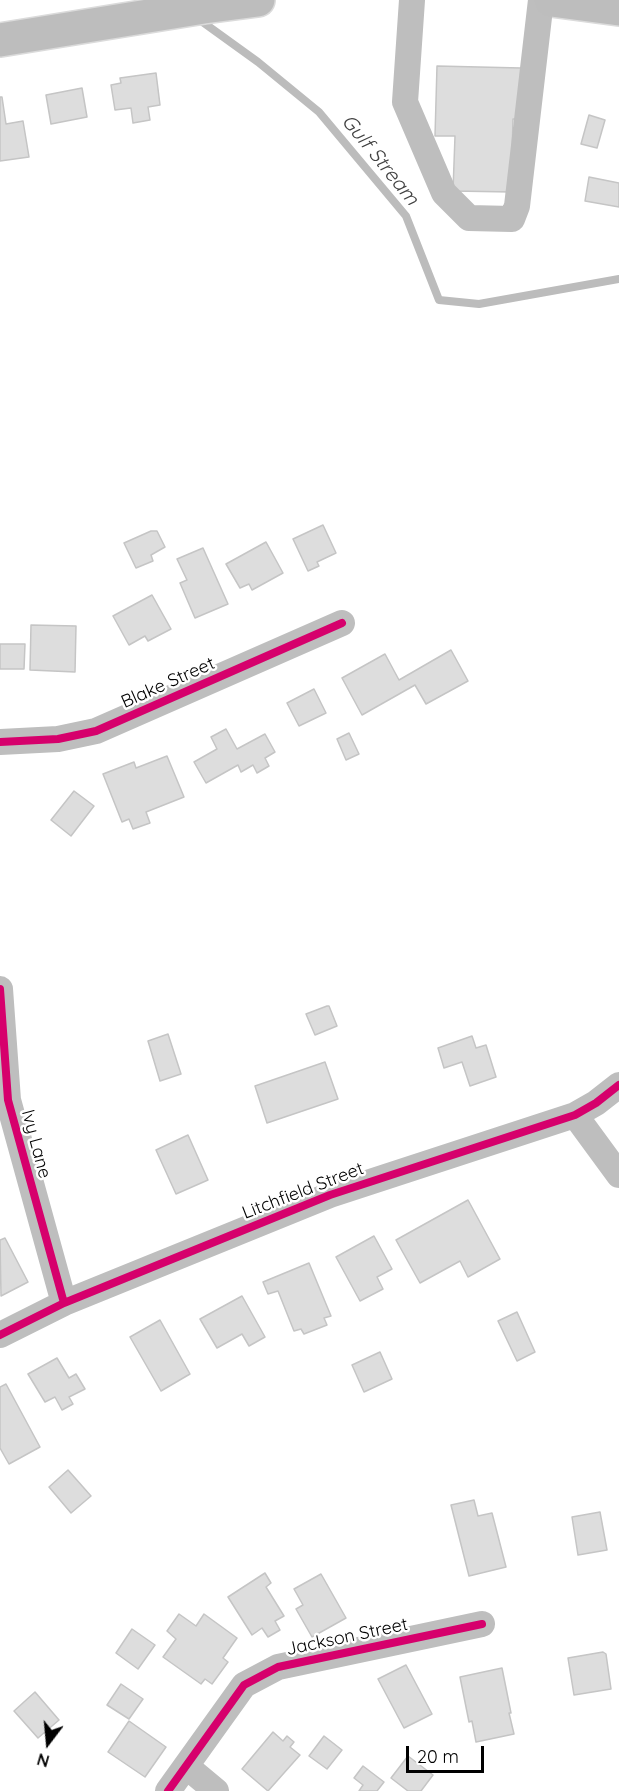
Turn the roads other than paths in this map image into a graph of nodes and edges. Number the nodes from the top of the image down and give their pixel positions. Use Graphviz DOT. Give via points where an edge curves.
graph roads {
  1 [pos="258,0"];
  2 [pos="412,0"];
  3 [pos="541,0"];
  4 [pos="551,0"];
  5 [pos="619,9"];
  6 [pos="0,40"];
  7 [pos="342,623"];
  8 [pos="0,742"];
  9 [pos="0,989"];
  10 [pos="619,1085"];
  11 [pos="575,1115"];
  12 [pos="619,1175"];
  13 [pos="64,1303"];
  14 [pos="0,1335"];
  15 [pos="483,1624"];
  16 [pos="186,1766"];
  17 [pos="168,1791"];
  18 [pos="216,1791"];
  1 -- 6 [label="highway"];
  2 -- 3 [label="street" via="405,102 444,193 470,218 512,219 517,206"];
  4 -- 5 [label="highway"];
  7 -- 8 [label="street, Blake Street" via="96,731 58,739"];
  9 -- 13 [label="street, Ivy Lane" via="8,1100"];
  10 -- 11 [label="street, Litchfield Street"];
  11 -- 12 [label="street"];
  11 -- 13 [label="street, Litchfield Street" via="330,1195"];
  13 -- 14 [label="street, Litchfield Street"];
  15 -- 16 [label="street, Jackson Street" via="278,1667 244,1685"];
  16 -- 17 [label="street, Jackson Street"];
  16 -- 18 [label="street"];
}
